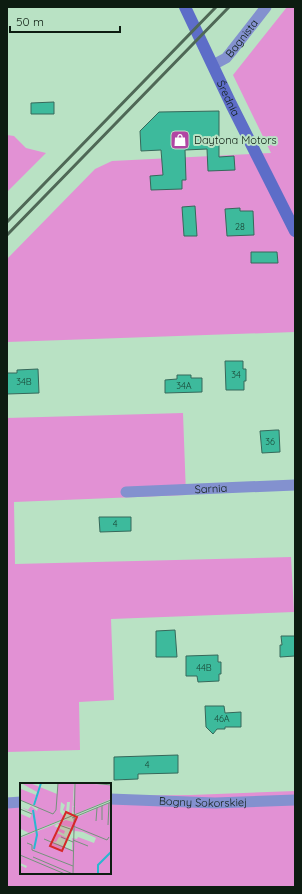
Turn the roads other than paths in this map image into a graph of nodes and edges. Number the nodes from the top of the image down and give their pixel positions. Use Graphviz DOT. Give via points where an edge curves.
graph roads {
  1 [pos="184,7"];
  2 [pos="266,7"];
  3 [pos="213,65"];
  4 [pos="295,231"];
  5 [pos="295,485"];
  6 [pos="126,492"];
  7 [pos="111,799"];
  8 [pos="295,800"];
  9 [pos="20,802"];
  10 [pos="7,803"];
  1 -- 3 [label="street, Średnia"];
  2 -- 3 [label="street, Bagnista" via="232,52"];
  3 -- 4 [label="street, Średnia"];
  5 -- 6 [label="street, Sarnia"];
  7 -- 8 [label="street, Bogny Sokorskiej" via="215,803"];
  9 -- 10 [label="street"];
}
